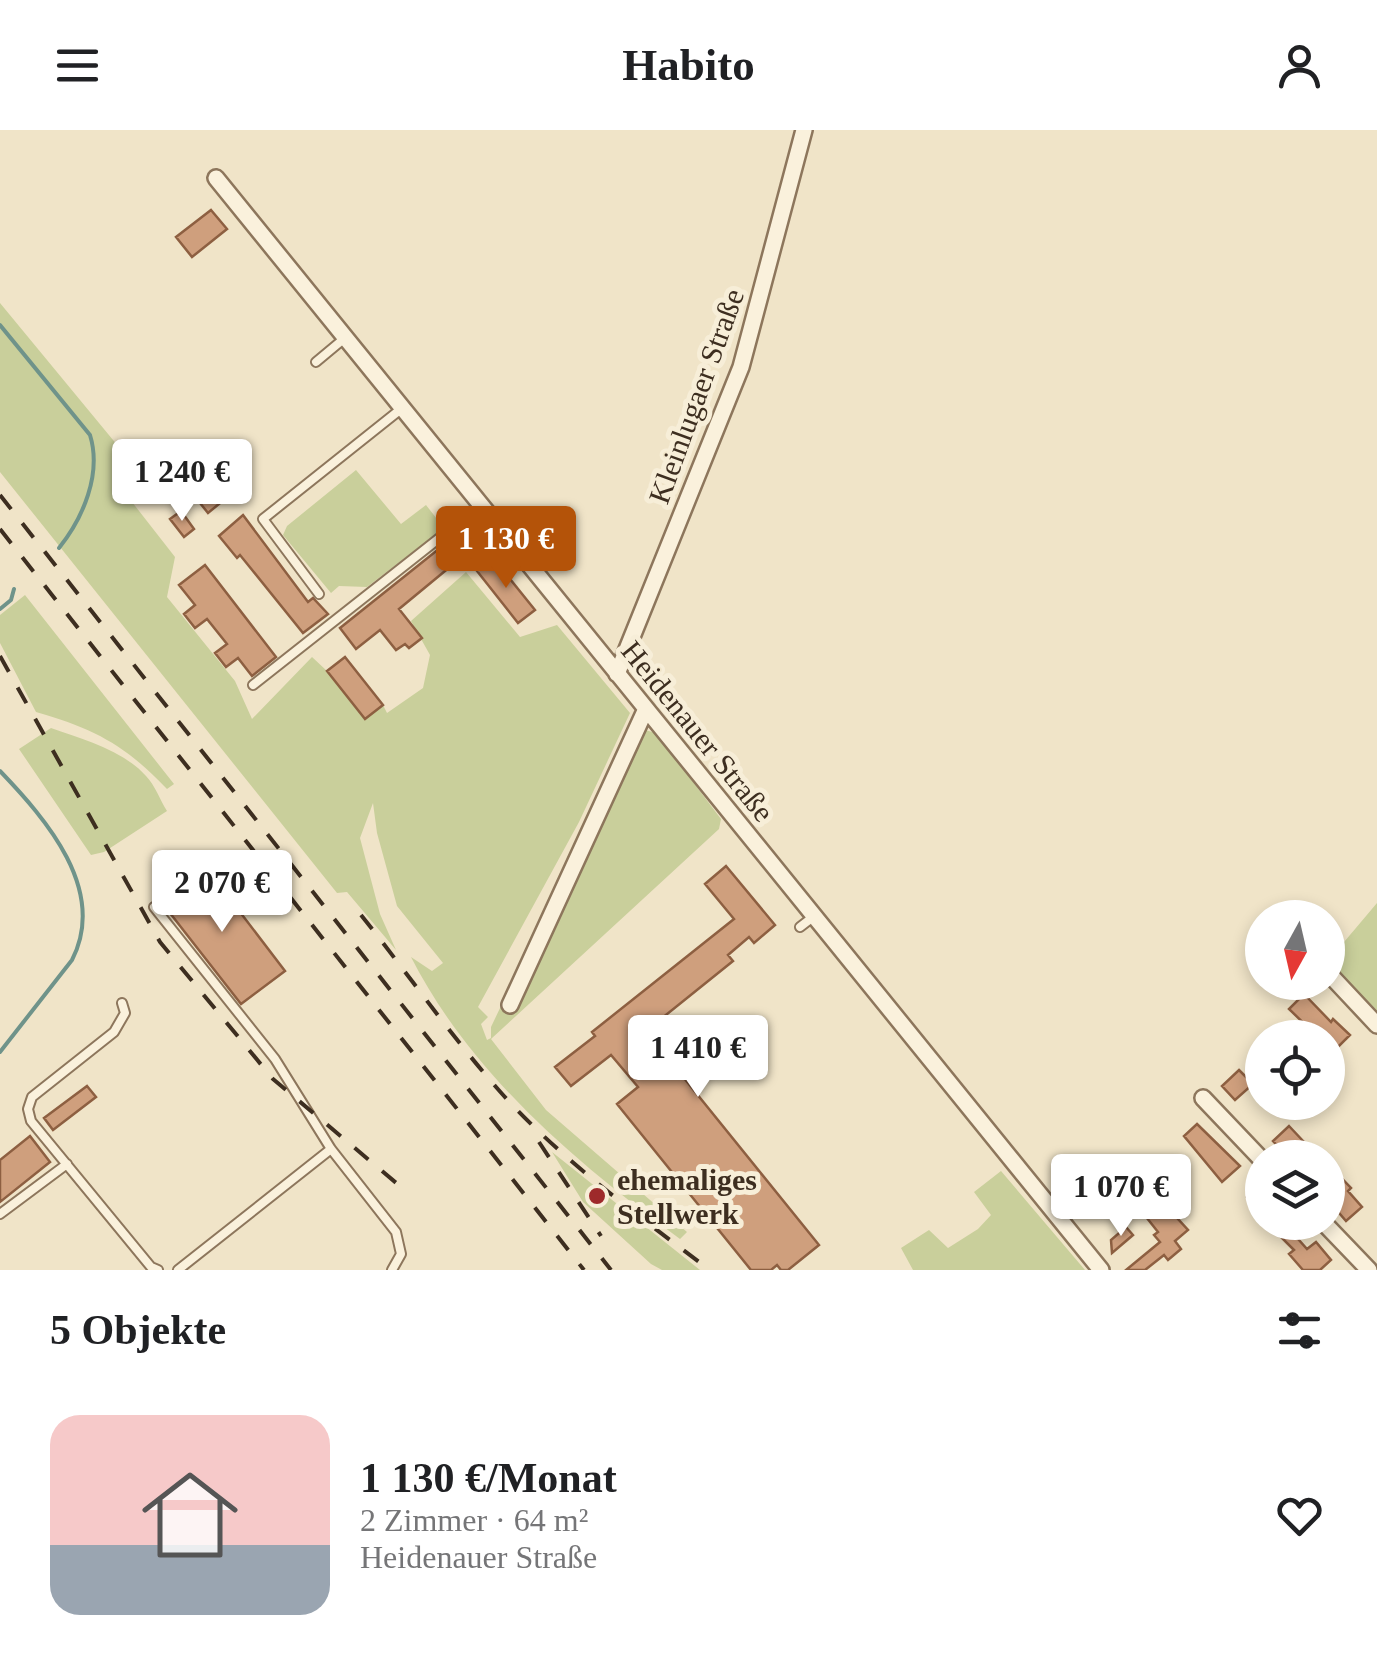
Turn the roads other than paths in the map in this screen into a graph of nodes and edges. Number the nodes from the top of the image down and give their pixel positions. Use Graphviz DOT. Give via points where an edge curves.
graph roads {
  1 [pos="804,130"];
  2 [pos="216,178"];
  3 [pos="346,337"];
  4 [pos="316,362"];
  5 [pos="403,408"];
  6 [pos="480,506"];
  7 [pos="319,594"];
  8 [pos="617,674"];
  9 [pos="252,685"];
  10 [pos="645,711"];
  11 [pos="154,907"];
  12 [pos="1345,991"];
  13 [pos="122,1003"];
  14 [pos="510,1004"];
  15 [pos="1377,1025"];
  16 [pos="1203,1098"];
  17 [pos="1245,1142"];
  18 [pos="331,1148"];
  19 [pos="67,1164"];
  20 [pos="0,1214"];
  21 [pos="1340,1240"];
  22 [pos="152,1269"];
  23 [pos="178,1270"];
  24 [pos="392,1270"];
  25 [pos="1101,1270"];
  26 [pos="1368,1270"];
  1 -- 8 [label="street, Kleinlugaer Straße" via="741,368"];
  2 -- 3 [label="street, Heidenauer Straße"];
  3 -- 4 [label="lane"];
  3 -- 5 [label="street, Heidenauer Straße"];
  5 -- 6 [label="street, Heidenauer Straße"];
  5 -- 7 [label="lane" via="263,519"];
  6 -- 8 [label="street, Heidenauer Straße"];
  6 -- 9 [label="lane"];
  8 -- 10 [label="street, Heidenauer Straße"];
  10 -- 14 [label="street"];
  10 -- 25 [label="street, Heidenauer Straße" via="807,922"];
  11 -- 18 [label="lane" via="275,1059"];
  12 -- 15 [label="street"];
  13 -- 19 [label="lane" via="125,1013 114,1032 32,1098 28,1109"];
  16 -- 17 [label="street"];
  18 -- 23 [label="lane"];
  18 -- 24 [label="lane" via="396,1232 401,1254"];
  19 -- 20 [label="lane"];
  19 -- 22 [label="lane"];
  21 -- 26 [label="street"];
}
